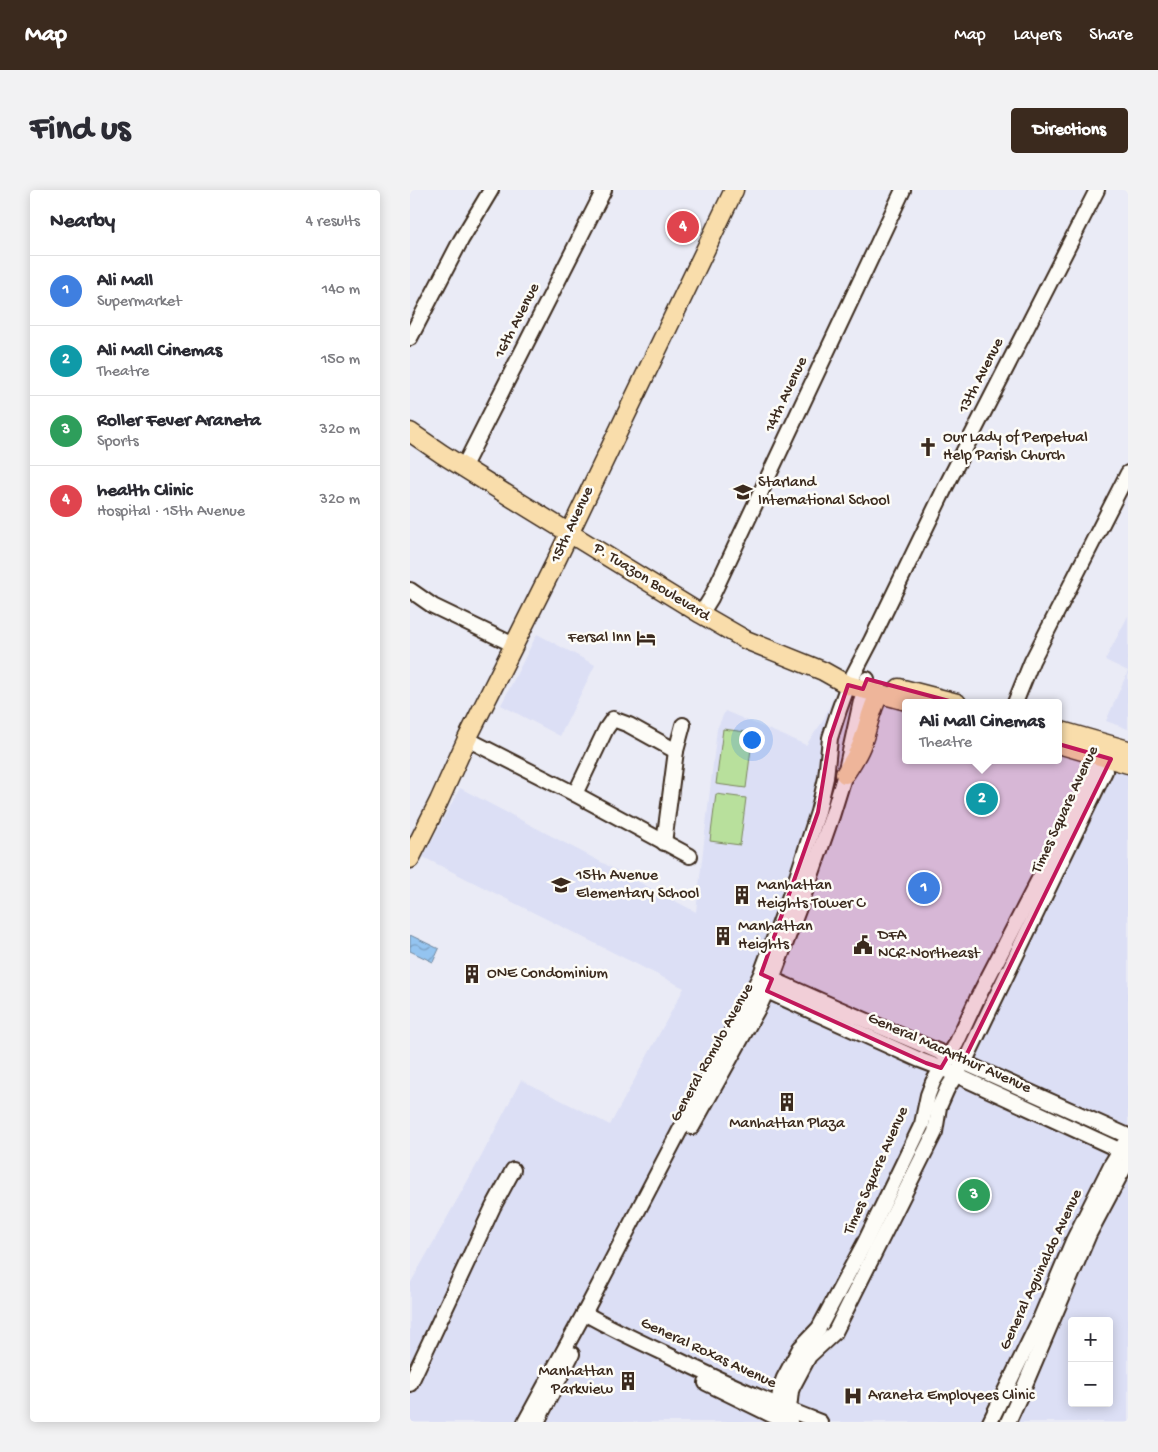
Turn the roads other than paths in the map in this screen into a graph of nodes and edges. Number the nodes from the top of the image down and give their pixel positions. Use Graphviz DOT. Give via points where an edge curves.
graph roads {
  1 [pos="491,190"];
  2 [pos="604,190"];
  3 [pos="734,190"];
  4 [pos="903,190"];
  5 [pos="1097,190"];
  6 [pos="410,338"];
  7 [pos="410,432"];
  8 [pos="463,468"];
  9 [pos="1128,473"];
  10 [pos="1125,487"];
  11 [pos="569,532"];
  12 [pos="410,590"];
  13 [pos="701,614"];
  14 [pos="514,646"];
  15 [pos="863,684"];
  16 [pos="903,699"];
  17 [pos="937,699"];
  18 [pos="1017,699"];
  19 [pos="683,725"];
  20 [pos="1062,732"];
  21 [pos="830,738"];
  22 [pos="467,739"];
  23 [pos="1062,745"];
  24 [pos="851,747"];
  25 [pos="676,751"];
  26 [pos="1112,751"];
  27 [pos="1128,764"];
  28 [pos="845,774"];
  29 [pos="575,794"];
  30 [pos="664,843"];
  31 [pos="690,856"];
  32 [pos="410,859"];
  33 [pos="764,982"];
  34 [pos="945,1062"];
  35 [pos="963,1062"];
  36 [pos="955,1075"];
  37 [pos="1128,1136"];
  38 [pos="1124,1152"];
  39 [pos="1128,1164"];
  40 [pos="513,1170"];
  41 [pos="585,1320"];
  42 [pos="410,1384"];
  43 [pos="784,1417"];
  44 [pos="525,1422"];
  45 [pos="536,1422"];
  46 [pos="820,1422"];
  47 [pos="990,1422"];
  48 [pos="1008,1422"];
  1 -- 6 [label="street"];
  2 -- 8 [label="street, 16th Avenue"];
  3 -- 11 [label="main road, 15th Avenue"];
  4 -- 13 [label="street, 14th Avenue"];
  5 -- 15 [label="street, 13th Avenue" via="946,486"];
  7 -- 8 [label="main road, P. Tuazon Boulevard"];
  8 -- 11 [label="main road, P. Tuazon Boulevard"];
  9 -- 10 [label="street"];
  10 -- 18 [label="street" via="1032,661"];
  11 -- 13 [label="main road, P. Tuazon Boulevard"];
  11 -- 14 [label="main road, 15th Avenue"];
  12 -- 14 [label="street" via="433,606"];
  13 -- 15 [label="main road, P. Tuazon Boulevard" via="746,640 824,672 843,672"];
  14 -- 22 [label="main road, 15th Avenue"];
  15 -- 16 [label="main road, P. Tuazon Boulevard"];
  15 -- 17 [label="main road, P. Tuazon Boulevard"];
  15 -- 21 [label="street, General Romulo Avenue"];
  15 -- 24 [label="street, General Romulo Avenue"];
  15 -- 28 [label="main road" via="874,704 862,744"];
  19 -- 25 [label="street"];
  20 -- 26 [label="main road"];
  21 -- 24 [label="street" via="845,738"];
  21 -- 33 [label="street, General Romulo Avenue" via="818,812"];
  22 -- 29 [label="street"];
  22 -- 32 [label="main road, 15th Avenue"];
  23 -- 26 [label="main road"];
  24 -- 28 [label="street, General Romulo Avenue"];
  25 -- 29 [label="street" via="613,719"];
  25 -- 30 [label="street"];
  26 -- 27 [label="main road"];
  26 -- 34 [label="street, Times Square Avenue"];
  26 -- 35 [label="street, Times Square Avenue" via="1042,904"];
  28 -- 33 [label="street, General Romulo Avenue" via="811,876"];
  29 -- 30 [label="street"];
  30 -- 31 [label="street"];
  33 -- 34 [label="street, General MacArthur Avenue" via="920,1060"];
  33 -- 41 [label="street, General Romulo Avenue"];
  34 -- 35 [label="street, General MacArthur Avenue"];
  34 -- 36 [label="street, General MacArthur Avenue"];
  34 -- 43 [label="street, Times Square Avenue" via="928,1095 922,1124 845,1281 819,1328 800,1348 781,1386"];
  35 -- 36 [label="street, Times Square Avenue"];
  35 -- 37 [label="street, General MacArthur Avenue"];
  36 -- 38 [label="street, General MacArthur Avenue"];
  36 -- 43 [label="street, Times Square Avenue" via="939,1106 935,1132 834,1332 809,1356"];
  37 -- 38 [label="street, General Aguinaldo Avenue"];
  38 -- 47 [label="street, General Aguinaldo Avenue" via="1110,1165"];
  39 -- 48 [label="street, General Aguinaldo Avenue" via="1089,1234"];
  40 -- 42 [label="street"];
  41 -- 43 [label="street, General Roxas Avenue" via="693,1368"];
  41 -- 44 [label="street, General Romulo Avenue"];
  41 -- 45 [label="street, General Romulo Avenue"];
  43 -- 46 [label="street, General Roxas Avenue"];
}
